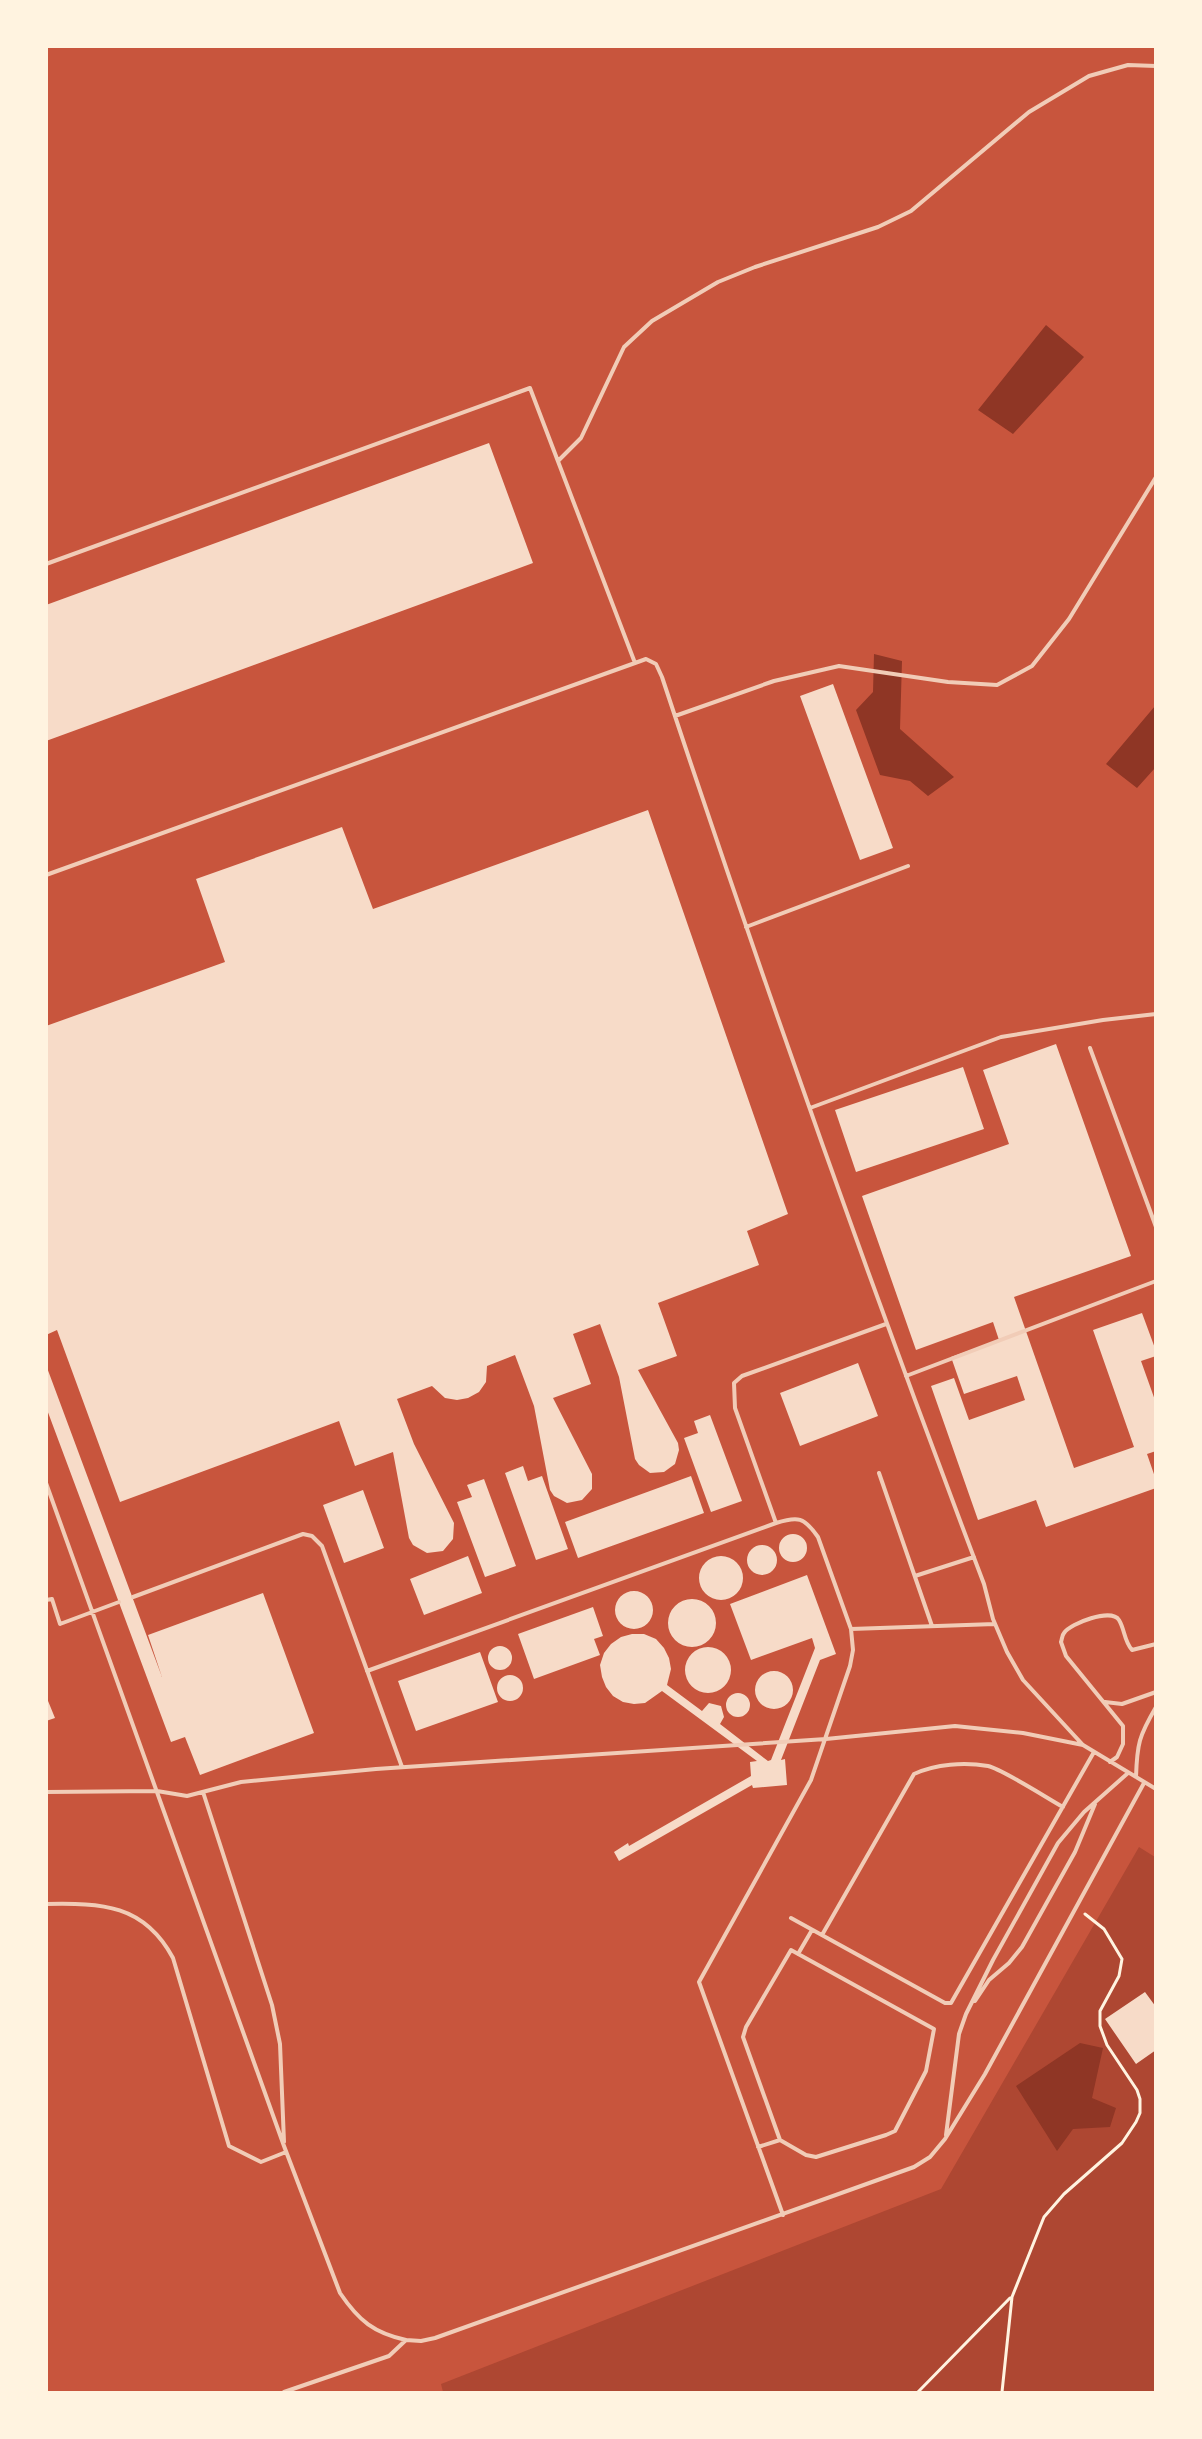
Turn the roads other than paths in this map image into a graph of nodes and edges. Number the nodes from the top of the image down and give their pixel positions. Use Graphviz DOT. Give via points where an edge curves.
graph roads {
  1 [pos="1155,66"];
  2 [pos="558,461"];
  3 [pos="1155,477"];
  4 [pos="46,564"];
  5 [pos="635,663"];
  6 [pos="675,716"];
  7 [pos="908,866"];
  8 [pos="46,875"];
  9 [pos="746,927"];
  10 [pos="1155,1014"];
  11 [pos="1090,1048"];
  12 [pos="810,1107"];
  13 [pos="1155,1227"];
  14 [pos="1155,1281"];
  15 [pos="886,1324"];
  16 [pos="906,1376"];
  17 [pos="879,1473"];
  18 [pos="46,1483"];
  19 [pos="776,1523"];
  20 [pos="974,1557"];
  21 [pos="915,1576"];
  22 [pos="133,1597"];
  23 [pos="46,1600"];
  24 [pos="119,1602"];
  25 [pos="93,1613"];
  26 [pos="995,1624"];
  27 [pos="932,1626"];
  28 [pos="851,1629"];
  29 [pos="1155,1644"];
  30 [pos="367,1671"];
  31 [pos="1155,1692"];
  32 [pos="1103,1701"];
  33 [pos="1155,1707"];
  34 [pos="826,1739"];
  35 [pos="1083,1745"];
  36 [pos="1094,1752"];
  37 [pos="1110,1761"];
  38 [pos="402,1767"];
  39 [pos="1128,1773"];
  40 [pos="1136,1778"];
  41 [pos="1144,1783"];
  42 [pos="1155,1789"];
  43 [pos="157,1791"];
  44 [pos="46,1792"];
  45 [pos="203,1792"];
  46 [pos="1097,1800"];
  47 [pos="1063,1807"];
  48 [pos="46,1904"];
  49 [pos="791,1918"];
  50 [pos="812,1930"];
  51 [pos="822,1935"];
  52 [pos="798,1954"];
  53 [pos="966,2014"];
  54 [pos="945,2139"];
  55 [pos="780,2140"];
  56 [pos="284,2146"];
  57 [pos="758,2147"];
  58 [pos="286,2152"];
  59 [pos="783,2215"];
  60 [pos="406,2340"];
  61 [pos="284,2392"];
  1 -- 2 [label="lane" via="1128,65 1089,76 1029,112 911,211 879,227 718,282 652,321 624,347 581,438"];
  2 -- 4 [label="lane" via="530,388"];
  2 -- 5 [label="lane"];
  3 -- 6 [label="lane" via="1069,619 1032,666 997,685 839,666 774,681"];
  5 -- 6 [label="lane" via="646,659 656,664"];
  5 -- 8 [label="lane"];
  6 -- 9 [label="lane"];
  7 -- 9 [label="lane"];
  9 -- 12 [label="lane"];
  10 -- 12 [label="lane" via="1001,1037"];
  11 -- 13 [label="lane"];
  12 -- 15 [label="lane"];
  14 -- 16 [label="lane"];
  15 -- 16 [label="lane"];
  15 -- 19 [label="lane" via="742,1376 734,1383 735,1408"];
  16 -- 20 [label="lane"];
  17 -- 21 [label="lane"];
  18 -- 25 [label="lane"];
  19 -- 28 [label="lane" via="793,1518 802,1520 818,1536"];
  19 -- 30 [label="lane"];
  20 -- 21 [label="lane"];
  20 -- 26 [label="lane"];
  21 -- 27 [label="lane"];
  22 -- 30 [label="lane" via="303,1534 312,1536 322,1546"];
  23 -- 25 [label="lane" via="52,1599 60,1624"];
  24 -- 25 [label="lane"];
  25 -- 43 [label="lane"];
  26 -- 27 [label="lane"];
  26 -- 35 [label="lane" via="1023,1680"];
  27 -- 28 [label="lane"];
  28 -- 34 [label="lane" via="850,1666"];
  29 -- 32 [label="lane" via="1132,1650 1119,1620 1113,1616 1074,1625 1064,1633 1061,1642 1066,1656"];
  30 -- 38 [label="lane"];
  31 -- 32 [label="lane" via="1122,1704"];
  32 -- 37 [label="lane" via="1123,1726 1123,1744 1117,1757"];
  33 -- 40 [label="lane" via="1137,1746"];
  34 -- 35 [label="lane" via="955,1726 1023,1733"];
  34 -- 38 [label="lane"];
  34 -- 57 [label="lane" via="811,1780 699,1982"];
  35 -- 36 [label="lane"];
  36 -- 37 [label="lane"];
  36 -- 47 [label="lane"];
  37 -- 39 [label="lane"];
  38 -- 45 [label="lane" via="241,1782"];
  39 -- 40 [label="lane"];
  39 -- 46 [label="lane"];
  40 -- 41 [label="lane"];
  41 -- 42 [label="lane"];
  41 -- 54 [label="lane" via="985,2074"];
  43 -- 44 [label="lane"];
  43 -- 45 [label="lane" via="187,1796"];
  43 -- 56 [label="lane"];
  45 -- 56 [label="lane" via="272,2005 280,2044"];
  46 -- 53 [label="lane" via="1058,1843"];
  46 -- 53 [label="lane" via="1075,1852 1022,1947 989,1980"];
  47 -- 51 [label="lane" via="990,1766 954,1765 914,1774"];
  47 -- 51 [label="lane" via="951,2002 945,2003"];
  48 -- 58 [label="lane" via="92,1903 116,1908 152,1929 173,1958 229,2146 261,2162"];
  49 -- 50 [label="lane"];
  50 -- 51 [label="lane"];
  50 -- 52 [label="lane"];
  52 -- 55 [label="lane" via="791,1950 743,2037"];
  52 -- 55 [label="lane" via="934,2029 926,2071 895,2130 816,2157 806,2156"];
  53 -- 54 [label="lane" via="959,2034"];
  54 -- 59 [label="lane" via="930,2157 914,2167"];
  55 -- 57 [label="lane"];
  56 -- 58 [label="lane"];
  57 -- 59 [label="lane"];
  58 -- 60 [label="lane" via="340,2293 353,2312 369,2325 387,2336"];
  59 -- 60 [label="lane" via="435,2338"];
  60 -- 61 [label="lane" via="389,2356"];
}
